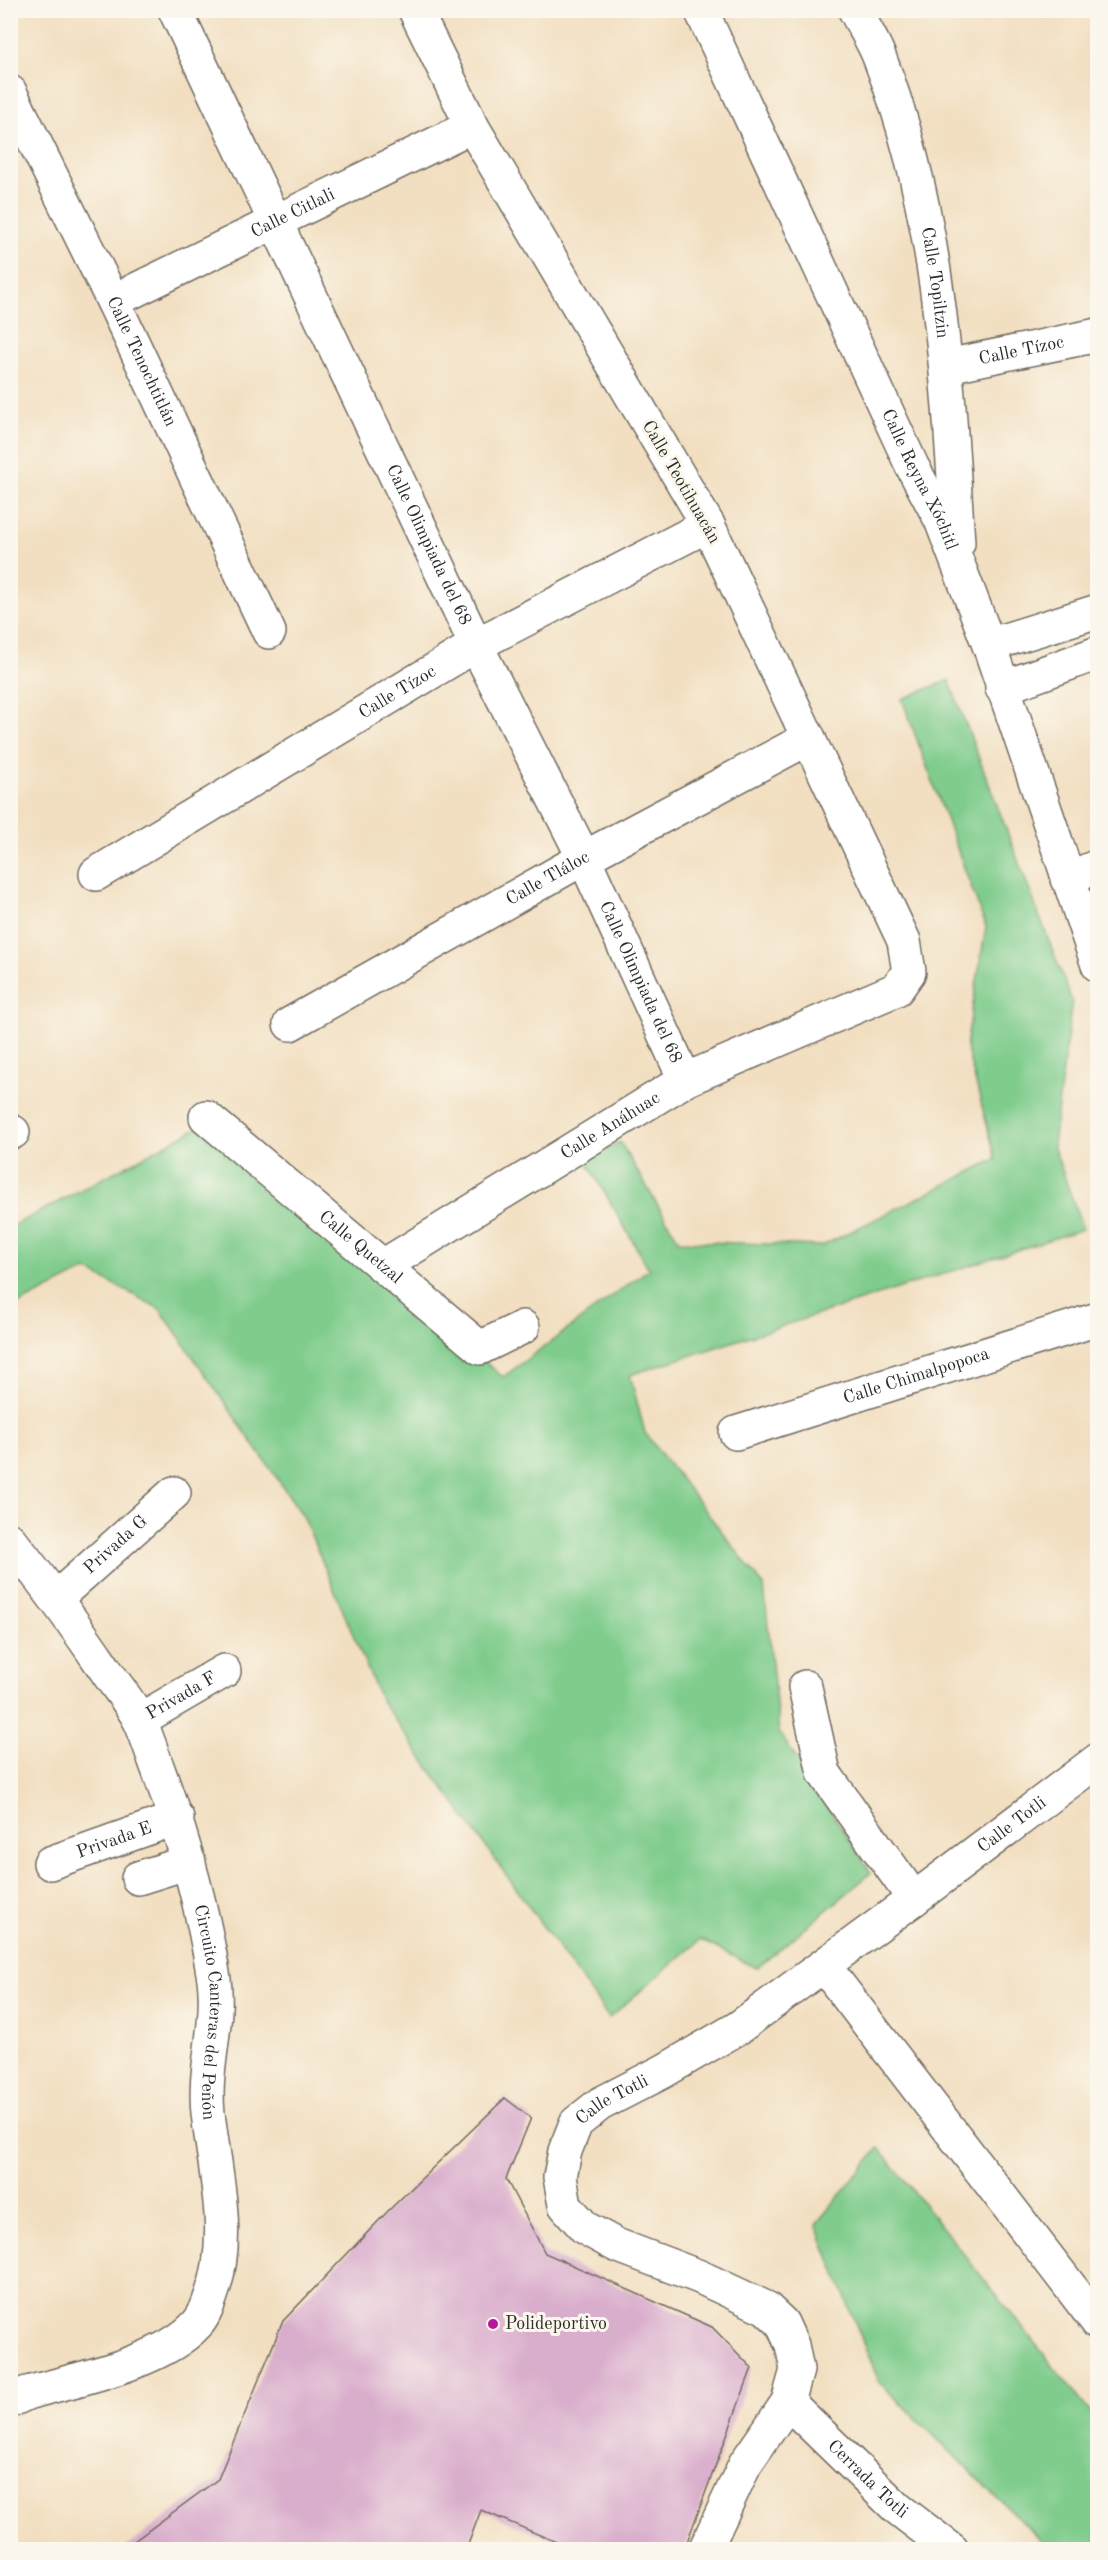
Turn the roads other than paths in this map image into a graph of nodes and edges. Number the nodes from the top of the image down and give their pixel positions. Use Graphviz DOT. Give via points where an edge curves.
graph roads {
  1 [pos="175,10"];
  2 [pos="415,10"];
  3 [pos="701,10"];
  4 [pos="855,10"];
  5 [pos="10,92"];
  6 [pos="472,126"];
  7 [pos="276,221"];
  8 [pos="113,301"];
  9 [pos="1098,335"];
  10 [pos="947,366"];
  11 [pos="708,525"];
  12 [pos="960,569"];
  13 [pos="1098,611"];
  14 [pos="269,632"];
  15 [pos="476,645"];
  16 [pos="989,645"];
  17 [pos="1098,653"];
  18 [pos="1002,688"];
  19 [pos="809,738"];
  20 [pos="584,858"];
  21 [pos="1098,866"];
  22 [pos="96,874"];
  23 [pos="1067,879"];
  24 [pos="1098,965"];
  25 [pos="909,972"];
  26 [pos="290,1024"];
  27 [pos="685,1080"];
  28 [pos="206,1117"];
  29 [pos="383,1266"];
  30 [pos="1098,1319"];
  31 [pos="523,1327"];
  32 [pos="736,1433"];
  33 [pos="174,1493"];
  34 [pos="10,1540"];
  35 [pos="56,1598"];
  36 [pos="224,1671"];
  37 [pos="805,1687"];
  38 [pos="140,1720"];
  39 [pos="1098,1760"];
  40 [pos="177,1818"];
  41 [pos="189,1862"];
  42 [pos="50,1863"];
  43 [pos="138,1878"];
  44 [pos="914,1899"];
  45 [pos="824,1966"];
  46 [pos="1098,2323"];
  47 [pos="10,2402"];
  48 [pos="788,2403"];
  49 [pos="705,2550"];
  50 [pos="952,2550"];
  1 -- 7 [label="street, Calle Olimpiada del 68"];
  2 -- 6 [label="street, Calle Teotihuacán"];
  3 -- 12 [label="street, Calle Reyna Xóchitl" via="912,466 941,520"];
  4 -- 10 [label="street, Calle Topiltzin" via="880,57 912,155"];
  5 -- 8 [label="street, Calle Tenochtitlán"];
  6 -- 7 [label="street, Calle Citlali"];
  6 -- 11 [label="street, Calle Teotihuacán"];
  7 -- 8 [label="street, Calle Citlali"];
  7 -- 15 [label="street, Calle Olimpiada del 68"];
  8 -- 14 [label="street, Calle Tenochtitlán"];
  9 -- 10 [label="street, Calle Tízoc"];
  10 -- 12 [label="street, Calle Topiltzin"];
  11 -- 15 [label="street, Calle Tízoc"];
  11 -- 19 [label="street, Calle Teotihuacán"];
  12 -- 16 [label="street, Calle Reyna Xóchitl"];
  13 -- 16 [label="street"];
  15 -- 20 [label="street, Calle Olimpiada del 68"];
  15 -- 22 [label="street, Calle Tízoc"];
  16 -- 18 [label="street, Calle Reyna Xóchitl"];
  17 -- 18 [label="street"];
  18 -- 23 [label="street, Calle Reyna Xóchitl"];
  19 -- 20 [label="street, Calle Tláloc"];
  19 -- 25 [label="street, Calle Teotihuacán" via="904,941"];
  20 -- 26 [label="street, Calle Tláloc"];
  20 -- 27 [label="street, Calle Olimpiada del 68"];
  21 -- 23 [label="street"];
  23 -- 24 [label="street, Calle Reyna Xóchitl"];
  25 -- 27 [label="street, Calle Anáhuac" via="897,989"];
  27 -- 29 [label="street, Calle Anáhuac"];
  28 -- 29 [label="street, Calle Quetzal"];
  29 -- 31 [label="street, Calle Quetzal" via="480,1348"];
  30 -- 32 [label="street, Calle Chimalpopoca"];
  33 -- 35 [label="street, Privada G"];
  34 -- 35 [label="street, Circuito Canteras del Peñón"];
  35 -- 38 [label="street, Circuito Canteras del Peñón"];
  36 -- 38 [label="street, Privada F"];
  37 -- 44 [label="street" via="824,1773"];
  38 -- 40 [label="street, Circuito Canteras del Peñón"];
  39 -- 44 [label="street, Calle Totli"];
  40 -- 41 [label="street, Circuito Canteras del Peñón"];
  40 -- 42 [label="street, Privada E"];
  41 -- 43 [label="street"];
  41 -- 47 [label="street, Circuito Canteras del Peñón" via="214,1981 215,2025 207,2072 222,2220 219,2276 199,2322 183,2337 138,2361 27,2393"];
  44 -- 45 [label="street, Calle Totli"];
  45 -- 46 [label="street"];
  45 -- 48 [label="street, Calle Totli" via="738,2028 600,2104 576,2123 560,2177 565,2205 585,2228 616,2246 700,2277 766,2308 782,2323 797,2370"];
  48 -- 49 [label="street, Calle Totli" via="745,2464"];
  48 -- 50 [label="street, Cerrada Totli" via="897,2508"];
}
